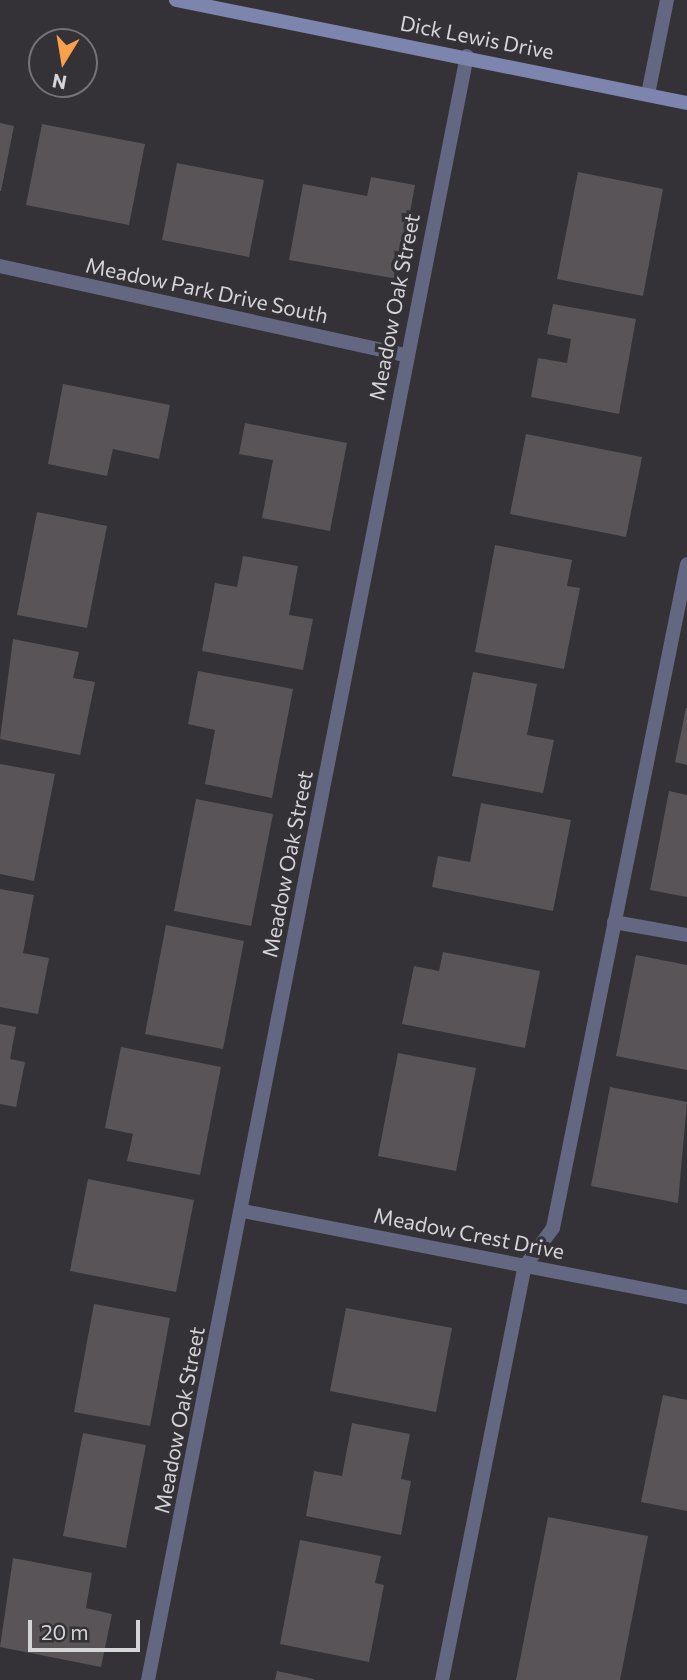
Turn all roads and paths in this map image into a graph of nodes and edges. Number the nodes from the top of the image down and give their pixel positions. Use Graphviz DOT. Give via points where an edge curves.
graph roads {
  1 [pos="176,0"];
  2 [pos="667,0"];
  3 [pos="467,56"];
  4 [pos="648,94"];
  5 [pos="687,103"];
  6 [pos="0,266"];
  7 [pos="405,355"];
  8 [pos="687,564"];
  9 [pos="681,628"];
  10 [pos="614,922"];
  11 [pos="687,935"];
  12 [pos="243,1211"];
  13 [pos="525,1266"];
  14 [pos="687,1297"];
  15 [pos="148,1680"];
  16 [pos="442,1680"];
  1 -- 3 [label="street, Dick Lewis Drive"];
  2 -- 4 [label="street"];
  3 -- 4 [label="street, Dick Lewis Drive"];
  3 -- 7 [label="street, Meadow Oak Street"];
  4 -- 5 [label="street, Dick Lewis Drive"];
  6 -- 7 [label="street, Meadow Park Drive South"];
  7 -- 12 [label="street, Meadow Oak Street"];
  8 -- 9 [label="street"];
  9 -- 10 [label="street"];
  10 -- 11 [label="street"];
  10 -- 13 [label="street" via="553,1228"];
  12 -- 13 [label="street, Meadow Crest Drive"];
  12 -- 15 [label="street, Meadow Oak Street"];
  13 -- 14 [label="street, Meadow Crest Drive"];
  13 -- 16 [label="street"];
}
